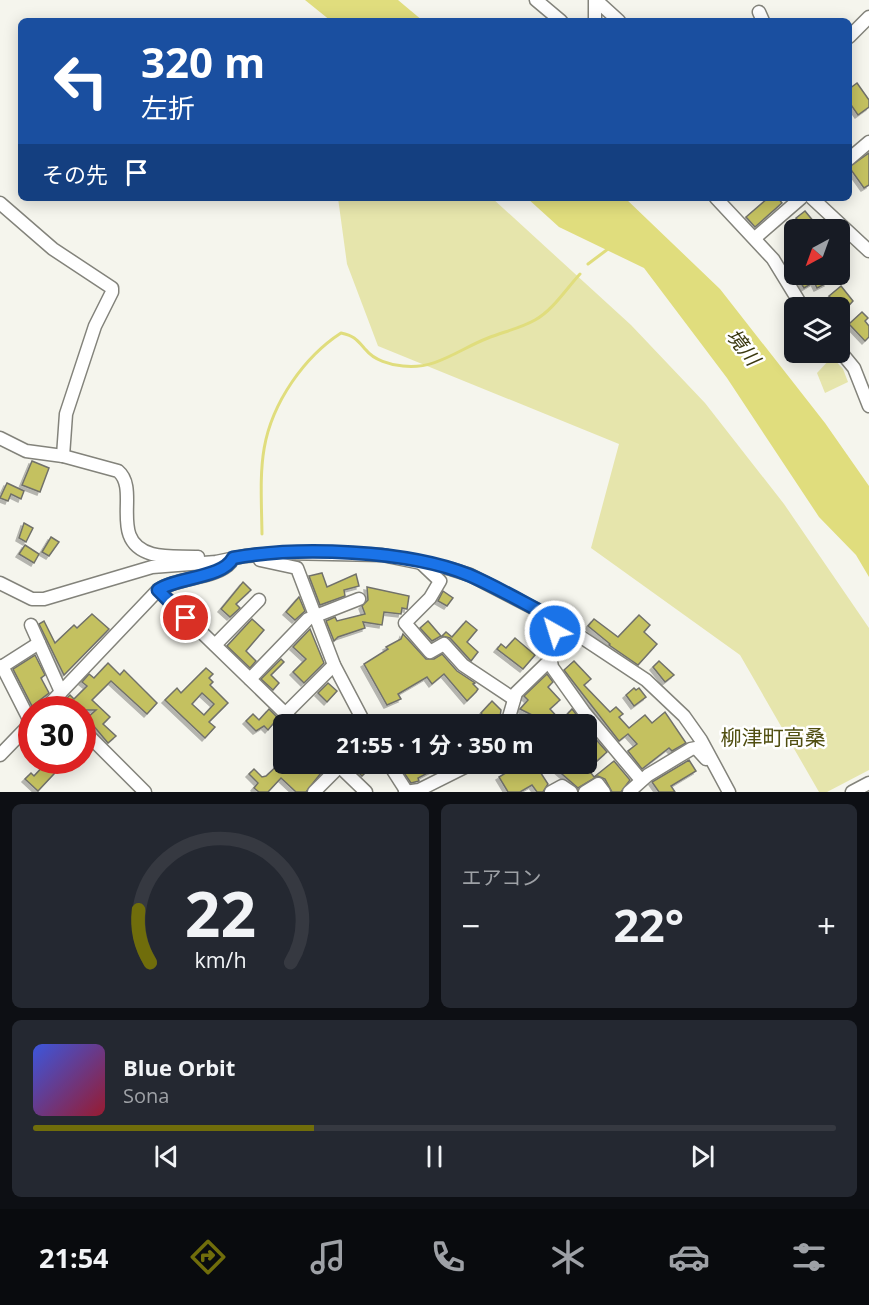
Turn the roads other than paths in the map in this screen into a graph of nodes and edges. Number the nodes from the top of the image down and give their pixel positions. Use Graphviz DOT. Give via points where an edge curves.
graph roads {
  1 [pos="536,0"];
  2 [pos="596,0"];
  3 [pos="869,17"];
  4 [pos="557,18"];
  5 [pos="595,18"];
  6 [pos="616,18"];
  7 [pos="852,33"];
  8 [pos="869,142"];
  9 [pos="852,156"];
  10 [pos="719,201"];
  11 [pos="797,201"];
  12 [pos="815,201"];
  13 [pos="0,202"];
  14 [pos="754,238"];
  15 [pos="869,251"];
  16 [pos="796,297"];
  17 [pos="850,363"];
  18 [pos="869,406"];
  19 [pos="0,438"];
  20 [pos="63,456"];
  21 [pos="239,557"];
  22 [pos="216,562"];
  23 [pos="420,562"];
  24 [pos="465,574"];
  25 [pos="440,581"];
  26 [pos="0,583"];
  27 [pos="158,590"];
  28 [pos="359,599"];
  29 [pos="259,600"];
  30 [pos="314,615"];
  31 [pos="551,617"];
  32 [pos="31,625"];
  33 [pos="39,643"];
  34 [pos="215,645"];
  35 [pos="549,661"];
  36 [pos="334,665"];
  37 [pos="1,667"];
  38 [pos="250,679"];
  39 [pos="57,696"];
  40 [pos="18,699"];
  41 [pos="514,699"];
  42 [pos="285,714"];
  43 [pos="360,714"];
  44 [pos="510,714"];
  45 [pos="18,736"];
  46 [pos="96,743"];
  47 [pos="0,755"];
  48 [pos="330,774"];
  49 [pos="349,774"];
  50 [pos="395,774"];
  51 [pos="451,774"];
  52 [pos="720,775"];
  53 [pos="641,780"];
  54 [pos="869,783"];
  55 [pos="145,792"];
  56 [pos="314,792"];
  57 [pos="366,792"];
  58 [pos="406,792"];
  59 [pos="551,792"];
  60 [pos="571,792"];
  61 [pos="585,792"];
  62 [pos="604,792"];
  63 [pos="629,792"];
  64 [pos="729,792"];
  65 [pos="852,792"];
  1 -- 4 [label="street"];
  2 -- 5 [label="street"];
  2 -- 6 [label="street"];
  3 -- 7 [label="street"];
  8 -- 9 [label="street"];
  10 -- 14 [label="street"];
  11 -- 14 [label="street"];
  12 -- 15 [label="street"];
  13 -- 20 [label="street" via="53,249 112,288 66,414"];
  14 -- 16 [label="street" via="773,259"];
  17 -- 18 [label="street"];
  19 -- 20 [label="street" via="26,451"];
  20 -- 22 [label="street" via="118,471 125,477 128,485 124,520 140,548 159,555 206,557"];
  21 -- 22 [label="street"];
  21 -- 23 [label="street" via="382,555"];
  21 -- 27 [label="street" via="219,570"];
  21 -- 30 [label="street" via="297,568"];
  22 -- 26 [label="street" via="153,567 44,599 32,599"];
  23 -- 24 [label="street"];
  23 -- 25 [label="street"];
  24 -- 25 [label="street"];
  24 -- 31 [label="street"];
  25 -- 41 [label="street" via="430,598 405,623 430,652 444,644 463,665"];
  27 -- 34 [label="street"];
  27 -- 39 [label="street"];
  28 -- 30 [label="street"];
  29 -- 34 [label="street"];
  30 -- 36 [label="street"];
  30 -- 38 [label="street"];
  31 -- 35 [label="street" via="555,631"];
  31 -- 52 [label="street" via="646,680 671,703 701,740"];
  32 -- 33 [label="street"];
  33 -- 37 [label="street"];
  33 -- 39 [label="street"];
  34 -- 38 [label="street"];
  35 -- 41 [label="street"];
  35 -- 53 [label="street"];
  36 -- 42 [label="street"];
  36 -- 43 [label="street"];
  37 -- 40 [label="street"];
  38 -- 42 [label="street"];
  41 -- 44 [label="street"];
  45 -- 47 [label="street"];
  46 -- 55 [label="street"];
  48 -- 56 [label="street"];
  49 -- 57 [label="street"];
  50 -- 58 [label="street"];
  51 -- 58 [label="street"];
  52 -- 53 [label="street" via="696,748"];
  52 -- 64 [label="street"];
  53 -- 63 [label="street"];
  54 -- 65 [label="street"];
  59 -- 60 [label="street" via="562,786"];
  61 -- 62 [label="street" via="598,784"];
}
